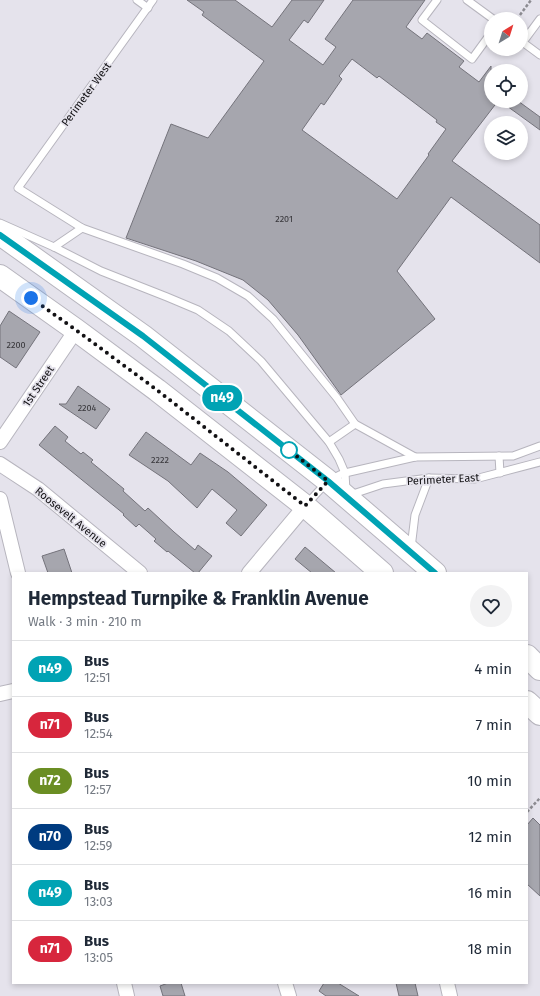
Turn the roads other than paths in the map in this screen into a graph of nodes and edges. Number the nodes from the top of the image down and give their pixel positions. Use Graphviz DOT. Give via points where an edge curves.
graph roads {
  1 [pos="137,0"];
  2 [pos="153,0"];
  3 [pos="437,0"];
  4 [pos="467,0"];
  5 [pos="148,8"];
  6 [pos="484,12"];
  7 [pos="540,19"];
  8 [pos="528,34"];
  9 [pos="484,42"];
  10 [pos="528,46"];
  11 [pos="540,55"];
  12 [pos="0,223"];
  13 [pos="82,228"];
  14 [pos="0,234"];
  15 [pos="54,247"];
  16 [pos="0,276"];
  17 [pos="76,330"];
  18 [pos="355,424"];
  19 [pos="0,442"];
  20 [pos="328,442"];
  21 [pos="540,446"];
  22 [pos="499,456"];
  23 [pos="415,457"];
  24 [pos="540,462"];
  25 [pos="0,464"];
  26 [pos="500,473"];
  27 [pos="336,477"];
  28 [pos="429,478"];
  29 [pos="346,497"];
  30 [pos="0,499"];
  31 [pos="305,506"];
  32 [pos="411,552"];
  33 [pos="18,572"];
  34 [pos="139,572"];
  35 [pos="250,572"];
  36 [pos="381,572"];
  37 [pos="434,572"];
  38 [pos="528,657"];
  39 [pos="540,669"];
  40 [pos="12,691"];
  41 [pos="0,694"];
  42 [pos="528,703"];
  43 [pos="540,714"];
  44 [pos="124,984"];
  45 [pos="286,984"];
  46 [pos="447,984"];
  47 [pos="127,996"];
  48 [pos="289,996"];
  49 [pos="450,996"];
  1 -- 5 [label="lane"];
  2 -- 5 [label="lane, Perimeter West"];
  3 -- 9 [label="lane" via="422,20 472,58"];
  4 -- 6 [label="lane"];
  5 -- 13 [label="lane, Perimeter West" via="18,188"];
  7 -- 8 [label="lane"];
  10 -- 11 [label="lane"];
  12 -- 15 [label="lane"];
  13 -- 15 [label="lane"];
  13 -- 18 [label="lane" via="183,264 217,278 248,296 273,319"];
  14 -- 27 [label="main road"];
  15 -- 20 [label="lane" via="101,271 198,310 229,331 261,361"];
  16 -- 17 [label="main road"];
  17 -- 19 [label="street, 1st Street"];
  17 -- 31 [label="main road"];
  18 -- 20 [label="lane"];
  18 -- 23 [label="lane"];
  20 -- 27 [label="lane" via="339,459"];
  21 -- 22 [label="lane" via="513,456"];
  22 -- 23 [label="lane"];
  22 -- 26 [label="lane"];
  23 -- 27 [label="lane"];
  24 -- 26 [label="lane, Perimeter East"];
  25 -- 34 [label="street, Roosevelt Avenue" via="38,489"];
  26 -- 28 [label="lane, Perimeter East" via="474,479"];
  27 -- 29 [label="main road"];
  27 -- 31 [label="lane"];
  28 -- 29 [label="lane, Perimeter East" via="383,484"];
  28 -- 32 [label="lane" via="415,515"];
  29 -- 32 [label="main road"];
  30 -- 33 [label="street"];
  31 -- 35 [label="street"];
  31 -- 36 [label="main road"];
  32 -- 37 [label="main road"];
  38 -- 39 [label="main road"];
  40 -- 41 [label="street"];
  42 -- 43 [label="main road"];
  44 -- 47 [label="street"];
  45 -- 48 [label="street"];
  46 -- 49 [label="street"];
}
